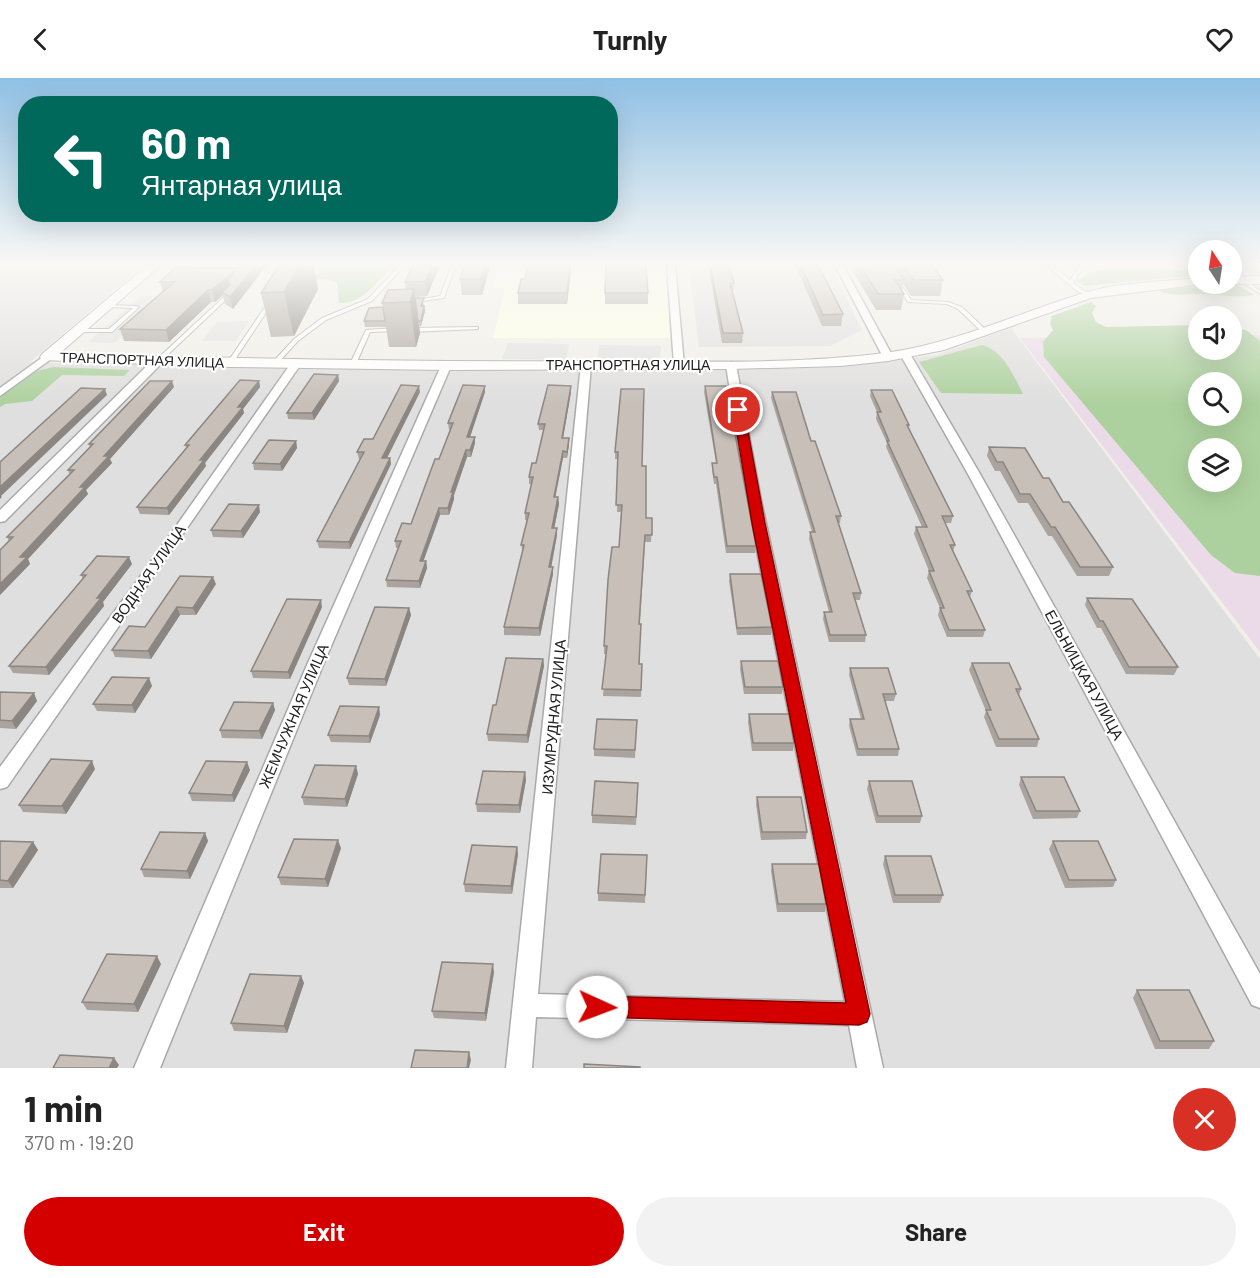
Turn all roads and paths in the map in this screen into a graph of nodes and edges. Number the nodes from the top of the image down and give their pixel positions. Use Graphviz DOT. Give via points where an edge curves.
graph roads {
  1 [pos="102,311"];
  2 [pos="131,311"];
  3 [pos="212,311"];
  4 [pos="265,311"];
  5 [pos="343,311"];
  6 [pos="675,311"];
  7 [pos="868,311"];
  8 [pos="963,311"];
  9 [pos="1042,311"];
  10 [pos="476,328"];
  11 [pos="80,331"];
  12 [pos="984,331"];
  13 [pos="897,356"];
  14 [pos="47,357"];
  15 [pos="158,361"];
  16 [pos="230,363"];
  17 [pos="274,364"];
  18 [pos="296,364"];
  19 [pos="353,364"];
  20 [pos="586,365"];
  21 [pos="679,365"];
  22 [pos="730,365"];
  23 [pos="446,366"];
  24 [pos="0,393"];
  25 [pos="0,518"];
  26 [pos="0,782"];
  27 [pos="1260,997"];
  28 [pos="526,1005"];
  29 [pos="859,1014"];
  30 [pos="147,1068"];
  31 [pos="519,1068"];
  32 [pos="870,1068"];
  1 -- 11 [label="street"];
  2 -- 11 [label="lane" via="110,331"];
  3 -- 15 [label="lane"];
  4 -- 16 [label="lane"];
  5 -- 17 [label="lane" via="324,319 296,340"];
  6 -- 21 [label="street"];
  7 -- 13 [label="street, ЕЛЬНИЦКАЯ УЛИЦА"];
  8 -- 12 [label="lane"];
  9 -- 12 [label="street, ТРАНСПОРТНАЯ УЛИЦА"];
  10 -- 19 [label="lane" via="368,331"];
  11 -- 14 [label="street"];
  12 -- 13 [label="street, ТРАНСПОРТНАЯ УЛИЦА"];
  13 -- 22 [label="street, ТРАНСПОРТНАЯ УЛИЦА" via="842,362"];
  13 -- 27 [label="street, ЕЛЬНИЦКАЯ УЛИЦА" via="974,474"];
  14 -- 15 [label="street, ТРАНСПОРТНАЯ УЛИЦА"];
  14 -- 24 [label="street"];
  15 -- 16 [label="street, ТРАНСПОРТНАЯ УЛИЦА"];
  15 -- 25 [label="street"];
  16 -- 17 [label="street, ТРАНСПОРТНАЯ УЛИЦА"];
  17 -- 18 [label="street, ТРАНСПОРТНАЯ УЛИЦА"];
  18 -- 19 [label="street, ТРАНСПОРТНАЯ УЛИЦА"];
  18 -- 26 [label="street, ВОДНАЯ УЛИЦА"];
  19 -- 23 [label="street, ТРАНСПОРТНАЯ УЛИЦА"];
  20 -- 21 [label="street, ТРАНСПОРТНАЯ УЛИЦА"];
  20 -- 23 [label="street, ТРАНСПОРТНАЯ УЛИЦА"];
  20 -- 28 [label="street, ИЗУМРУДНАЯ УЛИЦА"];
  21 -- 22 [label="street, ТРАНСПОРТНАЯ УЛИЦА"];
  22 -- 29 [label="street" via="756,512"];
  23 -- 30 [label="street, ЖЕМЧУЖНАЯ УЛИЦА" via="310,675"];
  28 -- 29 [label="street"];
  28 -- 31 [label="street, ИЗУМРУДНАЯ УЛИЦА"];
  29 -- 32 [label="street"];
}
